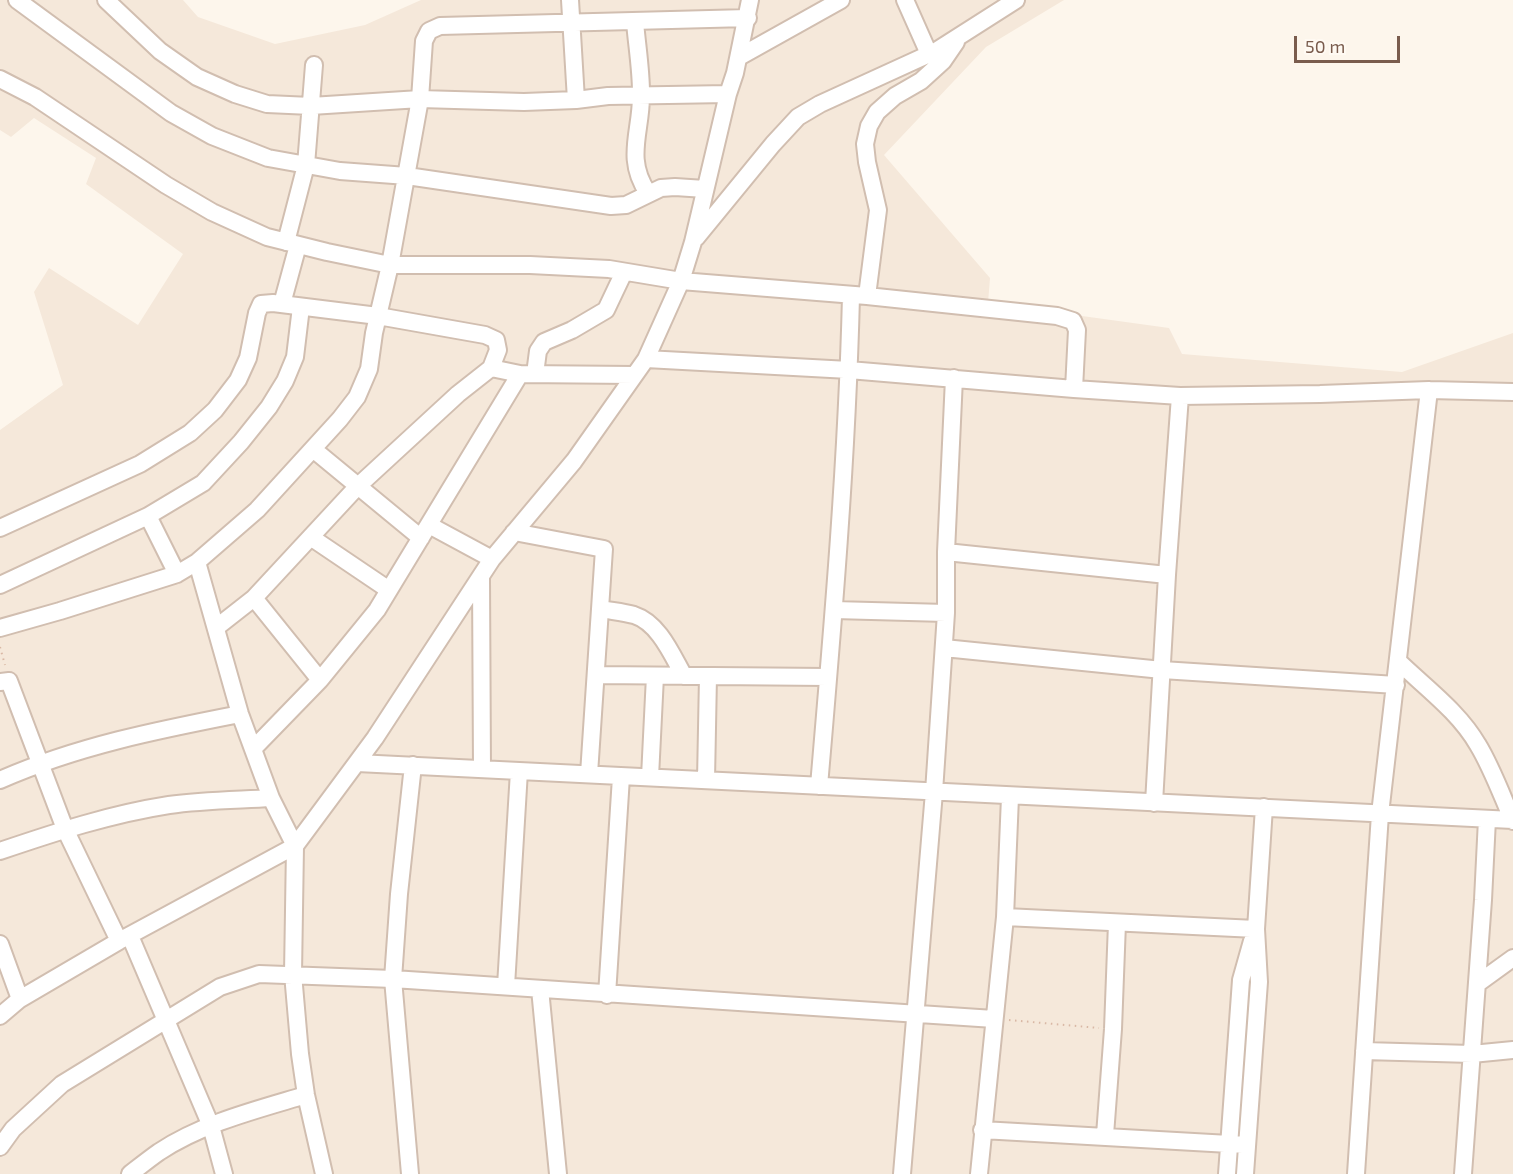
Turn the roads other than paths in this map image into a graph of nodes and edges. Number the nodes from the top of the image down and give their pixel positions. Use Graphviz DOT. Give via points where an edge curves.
graph roads {
  1 [pos="17,0"];
  2 [pos="106,0"];
  3 [pos="570,0"];
  4 [pos="750,0"];
  5 [pos="841,0"];
  6 [pos="905,0"];
  7 [pos="1017,0"];
  8 [pos="748,18"];
  9 [pos="635,22"];
  10 [pos="572,24"];
  11 [pos="960,37"];
  12 [pos="929,54"];
  13 [pos="739,57"];
  14 [pos="314,65"];
  15 [pos="0,79"];
  16 [pos="642,94"];
  17 [pos="728,94"];
  18 [pos="420,99"];
  19 [pos="576,100"];
  20 [pos="311,106"];
  21 [pos="306,165"];
  22 [pos="407,176"];
  23 [pos="705,189"];
  24 [pos="648,194"];
  25 [pos="693,242"];
  26 [pos="292,243"];
  27 [pos="390,265"];
  28 [pos="624,272"];
  29 [pos="681,281"];
  30 [pos="859,296"];
  31 [pos="282,304"];
  32 [pos="301,307"];
  33 [pos="378,316"];
  34 [pos="646,359"];
  35 [pos="491,368"];
  36 [pos="849,370"];
  37 [pos="527,374"];
  38 [pos="634,375"];
  39 [pos="954,378"];
  40 [pos="1074,389"];
  41 [pos="1429,390"];
  42 [pos="1513,392"];
  43 [pos="1180,396"];
  44 [pos="313,449"];
  45 [pos="357,487"];
  46 [pos="148,516"];
  47 [pos="0,528"];
  48 [pos="425,531"];
  49 [pos="514,532"];
  50 [pos="312,538"];
  51 [pos="946,552"];
  52 [pos="492,559"];
  53 [pos="197,562"];
  54 [pos="177,574"];
  55 [pos="1167,575"];
  56 [pos="481,578"];
  57 [pos="0,585"];
  58 [pos="389,590"];
  59 [pos="254,598"];
  60 [pos="601,609"];
  61 [pos="834,610"];
  62 [pos="946,613"];
  63 [pos="217,627"];
  64 [pos="0,628"];
  65 [pos="944,648"];
  66 [pos="1399,662"];
  67 [pos="1162,670"];
  68 [pos="596,675"];
  69 [pos="655,676"];
  70 [pos="684,676"];
  71 [pos="708,676"];
  72 [pos="828,677"];
  73 [pos="320,680"];
  74 [pos="4,682"];
  75 [pos="1396,685"];
  76 [pos="240,714"];
  77 [pos="253,749"];
  78 [pos="39,763"];
  79 [pos="357,763"];
  80 [pos="413,765"];
  81 [pos="482,769"];
  82 [pos="519,771"];
  83 [pos="589,774"];
  84 [pos="621,777"];
  85 [pos="650,777"];
  86 [pos="0,780"];
  87 [pos="706,780"];
  88 [pos="819,786"];
  89 [pos="934,792"];
  90 [pos="1010,797"];
  91 [pos="271,798"];
  92 [pos="1154,803"];
  93 [pos="1264,807"];
  94 [pos="1380,814"];
  95 [pos="1487,819"];
  96 [pos="1513,820"];
  97 [pos="65,829"];
  98 [pos="295,846"];
  99 [pos="0,851"];
  100 [pos="1005,917"];
  101 [pos="1117,923"];
  102 [pos="1256,929"];
  103 [pos="124,938"];
  104 [pos="0,944"];
  105 [pos="1513,958"];
  106 [pos="3,963"];
  107 [pos="293,974"];
  108 [pos="393,979"];
  109 [pos="1477,984"];
  110 [pos="506,986"];
  111 [pos="540,989"];
  112 [pos="607,994"];
  113 [pos="20,999"];
  114 [pos="916,1014"];
  115 [pos="0,1016"];
  116 [pos="994,1019"];
  117 [pos="166,1021"];
  118 [pos="1513,1050"];
  119 [pos="1364,1051"];
  120 [pos="1472,1054"];
  121 [pos="306,1095"];
  122 [pos="7,1125"];
  123 [pos="211,1126"];
  124 [pos="982,1130"];
  125 [pos="1106,1136"];
  126 [pos="1229,1144"];
  127 [pos="1247,1145"];
  128 [pos="0,1147"];
  129 [pos="130,1174"];
  130 [pos="224,1174"];
  131 [pos="324,1174"];
  132 [pos="410,1174"];
  133 [pos="558,1174"];
  134 [pos="902,1174"];
  135 [pos="979,1174"];
  136 [pos="1227,1174"];
  137 [pos="1245,1174"];
  138 [pos="1356,1174"];
  139 [pos="1462,1174"];
  1 -- 21 [label="street" via="181,119 268,158"];
  2 -- 20 [label="street" via="160,51 197,77 267,104"];
  3 -- 10 [label="street"];
  4 -- 8 [label="street"];
  5 -- 13 [label="street"];
  6 -- 12 [label="street"];
  7 -- 11 [label="street"];
  8 -- 9 [label="street"];
  8 -- 13 [label="street"];
  9 -- 10 [label="street"];
  9 -- 16 [label="street"];
  10 -- 18 [label="street" via="433,28 424,41"];
  10 -- 19 [label="street"];
  11 -- 12 [label="street"];
  11 -- 30 [label="street" via="943,61 921,81 895,96 877,112 869,126 867,162 878,210"];
  12 -- 25 [label="street" via="798,117"];
  13 -- 17 [label="street"];
  14 -- 20 [label="street"];
  15 -- 26 [label="street" via="35,97 212,212 267,237"];
  16 -- 17 [label="street"];
  16 -- 19 [label="street"];
  16 -- 24 [label="street" via="635,162"];
  17 -- 23 [label="street"];
  18 -- 19 [label="street"];
  18 -- 20 [label="street"];
  18 -- 22 [label="street"];
  20 -- 21 [label="street"];
  21 -- 22 [label="street"];
  21 -- 26 [label="street"];
  22 -- 24 [label="street" via="611,206 626,205"];
  22 -- 27 [label="street"];
  23 -- 24 [label="street" via="661,188"];
  23 -- 25 [label="street"];
  25 -- 29 [label="street"];
  26 -- 27 [label="street"];
  26 -- 31 [label="street"];
  27 -- 28 [label="street" via="530,265"];
  27 -- 33 [label="street"];
  28 -- 29 [label="street"];
  28 -- 37 [label="street" via="606,310 544,342"];
  29 -- 30 [label="street"];
  29 -- 34 [label="street"];
  30 -- 36 [label="street"];
  30 -- 40 [label="street" via="1068,319 1077,330"];
  31 -- 32 [label="street"];
  31 -- 47 [label="street" via="266,302 259,306 248,358 238,380 215,410 190,433 140,464"];
  32 -- 33 [label="street"];
  32 -- 46 [label="street" via="295,357 269,407 203,483"];
  33 -- 35 [label="street" via="494,338 498,350"];
  33 -- 44 [label="street" via="363,385"];
  34 -- 36 [label="street"];
  34 -- 38 [label="street"];
  35 -- 37 [label="street"];
  35 -- 45 [label="street"];
  36 -- 39 [label="street"];
  36 -- 61 [label="street"];
  37 -- 38 [label="street"];
  37 -- 48 [label="street"];
  38 -- 49 [label="street" via="574,461"];
  39 -- 40 [label="street"];
  39 -- 51 [label="street"];
  40 -- 43 [label="street"];
  41 -- 42 [label="street"];
  41 -- 43 [label="street"];
  41 -- 66 [label="street"];
  43 -- 55 [label="street"];
  44 -- 45 [label="street"];
  44 -- 53 [label="street" via="257,510"];
  45 -- 48 [label="street"];
  45 -- 50 [label="street"];
  46 -- 54 [label="street"];
  46 -- 57 [label="street"];
  48 -- 52 [label="street"];
  48 -- 58 [label="street"];
  49 -- 52 [label="street"];
  49 -- 60 [label="street" via="604,549"];
  50 -- 58 [label="street"];
  50 -- 59 [label="street"];
  51 -- 55 [label="street"];
  51 -- 62 [label="street"];
  52 -- 56 [label="street"];
  53 -- 54 [label="street"];
  53 -- 63 [label="street"];
  54 -- 64 [label="street"];
  55 -- 67 [label="street"];
  56 -- 79 [label="street"];
  56 -- 81 [label="street"];
  58 -- 73 [label="street"];
  59 -- 63 [label="street"];
  59 -- 73 [label="street"];
  60 -- 68 [label="street"];
  60 -- 70 [label="street" via="649,622"];
  61 -- 62 [label="street"];
  61 -- 72 [label="street"];
  62 -- 65 [label="street"];
  63 -- 76 [label="street"];
  65 -- 67 [label="street"];
  65 -- 89 [label="street"];
  66 -- 75 [label="street"];
  66 -- 96 [label="street" via="1442,702 1479,745"];
  67 -- 75 [label="street"];
  67 -- 92 [label="street"];
  68 -- 69 [label="street"];
  68 -- 83 [label="street"];
  69 -- 70 [label="street"];
  69 -- 85 [label="street"];
  70 -- 71 [label="street"];
  71 -- 72 [label="street"];
  71 -- 87 [label="street"];
  72 -- 88 [label="street"];
  73 -- 77 [label="street"];
  74 -- 78 [label="street"];
  75 -- 94 [label="street"];
  76 -- 77 [label="street"];
  76 -- 78 [label="street" via="139,734"];
  77 -- 91 [label="street"];
  78 -- 86 [label="street"];
  78 -- 97 [label="street"];
  79 -- 80 [label="street"];
  79 -- 98 [label="street"];
  80 -- 81 [label="street"];
  80 -- 108 [label="street"];
  81 -- 82 [label="street"];
  82 -- 83 [label="street"];
  82 -- 110 [label="street"];
  83 -- 84 [label="street"];
  84 -- 85 [label="street"];
  84 -- 112 [label="street"];
  85 -- 87 [label="street"];
  87 -- 88 [label="street"];
  88 -- 89 [label="street"];
  89 -- 90 [label="street"];
  89 -- 114 [label="street"];
  90 -- 92 [label="street"];
  90 -- 100 [label="street"];
  91 -- 97 [label="street" via="171,805"];
  91 -- 98 [label="street"];
  92 -- 93 [label="street"];
  93 -- 94 [label="street"];
  93 -- 102 [label="street"];
  94 -- 95 [label="street"];
  94 -- 119 [label="street"];
  95 -- 96 [label="street"];
  95 -- 109 [label="street"];
  97 -- 99 [label="street"];
  97 -- 103 [label="street"];
  98 -- 103 [label="street"];
  98 -- 107 [label="street"];
  100 -- 101 [label="street"];
  100 -- 116 [label="street"];
  101 -- 102 [label="street"];
  101 -- 125 [label="street"];
  102 -- 126 [label="street" via="1241,980"];
  102 -- 127 [label="street" via="1259,982"];
  103 -- 113 [label="street"];
  103 -- 117 [label="street"];
  104 -- 106 [label="street"];
  105 -- 109 [label="street"];
  106 -- 113 [label="street"];
  107 -- 108 [label="street"];
  107 -- 117 [label="street" via="259,974 220,987"];
  107 -- 121 [label="street"];
  108 -- 110 [label="street"];
  108 -- 132 [label="street"];
  109 -- 120 [label="street"];
  110 -- 111 [label="street"];
  111 -- 112 [label="street"];
  111 -- 133 [label="street"];
  112 -- 114 [label="street"];
  113 -- 115 [label="street"];
  114 -- 116 [label="street"];
  114 -- 134 [label="street"];
  116 -- 124 [label="street"];
  117 -- 122 [label="street" via="62,1084"];
  117 -- 123 [label="street"];
  118 -- 120 [label="street"];
  119 -- 120 [label="street"];
  119 -- 138 [label="street"];
  120 -- 139 [label="street"];
  121 -- 123 [label="street"];
  121 -- 131 [label="street"];
  122 -- 128 [label="street"];
  123 -- 129 [label="street" via="161,1151"];
  123 -- 130 [label="street"];
  124 -- 125 [label="street"];
  124 -- 135 [label="street"];
  125 -- 126 [label="street"];
  126 -- 127 [label="street"];
  126 -- 136 [label="street"];
  127 -- 137 [label="street"];
}
